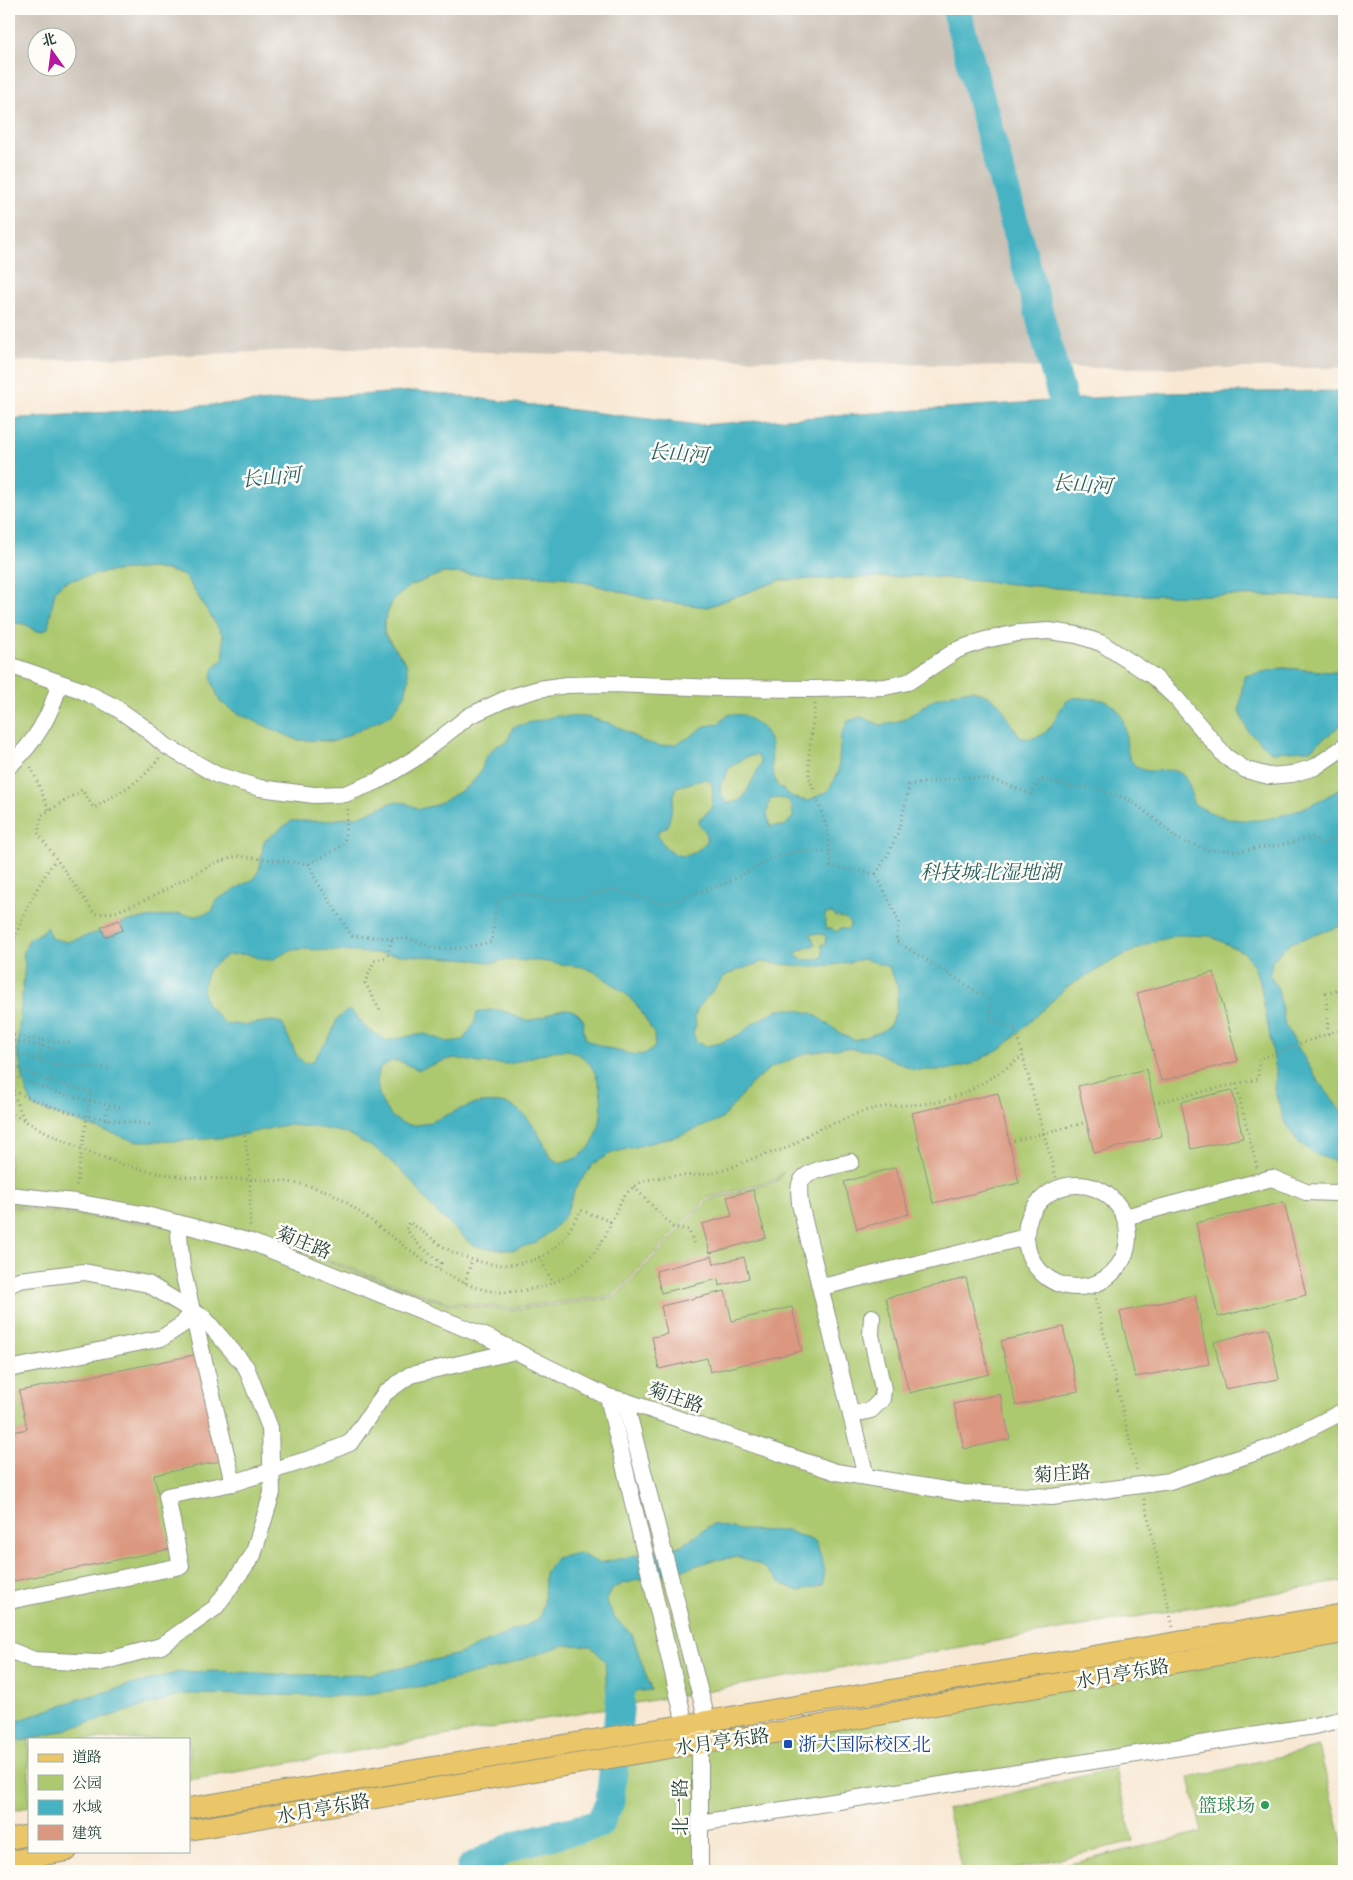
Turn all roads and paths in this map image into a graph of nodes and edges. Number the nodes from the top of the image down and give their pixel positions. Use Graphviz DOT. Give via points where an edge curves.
graph roads {
  1 [pos="9,665"];
  2 [pos="59,684"];
  3 [pos="814,689"];
  4 [pos="166,746"];
  5 [pos="1344,747"];
  6 [pos="24,752"];
  7 [pos="9,766"];
  8 [pos="350,792"];
  9 [pos="49,810"];
  10 [pos="1344,834"];
  11 [pos="829,852"];
  12 [pos="56,859"];
  13 [pos="309,864"];
  14 [pos="876,874"];
  15 [pos="392,938"];
  16 [pos="9,958"];
  17 [pos="1344,988"];
  18 [pos="380,1010"];
  19 [pos="1344,1028"];
  20 [pos="9,1034"];
  21 [pos="1328,1034"];
  22 [pos="9,1040"];
  23 [pos="43,1040"];
  24 [pos="72,1043"];
  25 [pos="42,1047"];
  26 [pos="56,1049"];
  27 [pos="9,1052"];
  28 [pos="1023,1056"];
  29 [pos="40,1061"];
  30 [pos="54,1064"];
  31 [pos="9,1065"];
  32 [pos="109,1068"];
  33 [pos="9,1074"];
  34 [pos="51,1081"];
  35 [pos="1236,1084"];
  36 [pos="9,1089"];
  37 [pos="13,1091"];
  38 [pos="90,1100"];
  39 [pos="1154,1103"];
  40 [pos="108,1104"];
  41 [pos="122,1108"];
  42 [pos="9,1112"];
  43 [pos="87,1116"];
  44 [pos="106,1118"];
  45 [pos="24,1120"];
  46 [pos="1087,1122"];
  47 [pos="152,1125"];
  48 [pos="244,1126"];
  49 [pos="1044,1133"];
  50 [pos="1009,1142"];
  51 [pos="82,1148"];
  52 [pos="851,1162"];
  53 [pos="250,1180"];
  54 [pos="1260,1181"];
  55 [pos="634,1186"];
  56 [pos="1059,1189"];
  57 [pos="1344,1191"];
  58 [pos="9,1195"];
  59 [pos="75,1202"];
  60 [pos="1125,1216"];
  61 [pos="611,1222"];
  62 [pos="178,1223"];
  63 [pos="1026,1237"];
  64 [pos="251,1242"];
  65 [pos="695,1246"];
  66 [pos="539,1257"];
  67 [pos="472,1259"];
  68 [pos="438,1268"];
  69 [pos="465,1283"];
  70 [pos="553,1283"];
  71 [pos="1092,1284"];
  72 [pos="9,1285"];
  73 [pos="822,1287"];
  74 [pos="193,1311"];
  75 [pos="872,1317"];
  76 [pos="516,1351"];
  77 [pos="9,1369"];
  78 [pos="608,1397"];
  79 [pos="626,1400"];
  80 [pos="1344,1411"];
  81 [pos="851,1415"];
  82 [pos="272,1471"];
  83 [pos="866,1477"];
  84 [pos="233,1483"];
  85 [pos="1141,1485"];
  86 [pos="9,1602"];
  87 [pos="1344,1614"];
  88 [pos="1344,1634"];
  89 [pos="1176,1642"];
  90 [pos="9,1650"];
  91 [pos="1344,1719"];
  92 [pos="707,1720"];
  93 [pos="677,1725"];
  94 [pos="700,1743"];
  95 [pos="190,1808"];
  96 [pos="700,1823"];
  97 [pos="190,1830"];
  98 [pos="28,1835"];
  99 [pos="9,1839"];
  100 [pos="61,1852"];
  101 [pos="9,1861"];
  102 [pos="700,1871"];
  1 -- 2 [label="street"];
  2 -- 4 [label="street" via="81,690 115,707"];
  2 -- 6 [label="street" via="56,698"];
  3 -- 5 [label="street" via="885,687 908,682 957,650 1018,633 1050,631 1101,642 1154,677 1226,758 1246,770 1269,776 1292,774 1315,767"];
  3 -- 8 [label="street" via="567,684 539,689 508,698 469,716 414,759 378,781"];
  3 -- 11 [label="path" via="809,776 826,828"];
  4 -- 8 [label="street" via="217,774 260,788 314,795"];
  4 -- 9 [label="path" via="151,769 136,782 94,808 82,790"];
  6 -- 7 [label="street"];
  6 -- 9 [label="path"];
  8 -- 13 [label="path" via="344,845"];
  9 -- 12 [label="path" via="42,815 38,833"];
  10 -- 14 [label="path" via="1320,845 1314,837 1239,851 1209,850 1179,840 1128,799 1097,789 1041,779 1031,794 979,778 954,780 909,785 903,819 886,860"];
  11 -- 14 [label="path" via="831,866"];
  11 -- 15 [label="path" via="798,850 770,859 727,883 670,902 656,902 613,889 579,898 555,900 515,893 497,901 491,942 463,948 438,949 410,939"];
  12 -- 13 [label="path" via="94,914 115,912 146,900 213,864 237,856"];
  12 -- 16 [label="path" via="29,904"];
  13 -- 15 [label="path" via="352,936"];
  14 -- 28 [label="path" via="899,920 896,941 990,1000 990,1020 1016,1028"];
  15 -- 18 [label="path" via="387,957 374,961 366,983"];
  17 -- 21 [label="path" via="1326,994"];
  19 -- 21 [label="path"];
  20 -- 23 [label="path"];
  21 -- 35 [label="path" via="1258,1059 1258,1078"];
  22 -- 25 [label="path"];
  23 -- 24 [label="path"];
  23 -- 25 [label="path"];
  25 -- 26 [label="path"];
  25 -- 29 [label="path"];
  27 -- 29 [label="path"];
  28 -- 49 [label="path"];
  28 -- 55 [label="path" via="995,1076 950,1099 864,1111 814,1131 790,1146 734,1167 713,1173 667,1176"];
  29 -- 30 [label="path"];
  30 -- 32 [label="path"];
  30 -- 34 [label="path"];
  31 -- 34 [label="path"];
  33 -- 37 [label="path"];
  33 -- 38 [label="path" via="57,1093"];
  34 -- 38 [label="path" via="91,1092"];
  35 -- 39 [label="path"];
  35 -- 54 [label="path"];
  36 -- 37 [label="path"];
  37 -- 43 [label="path"];
  37 -- 45 [label="path"];
  38 -- 40 [label="path"];
  38 -- 43 [label="path"];
  40 -- 41 [label="path"];
  40 -- 44 [label="path"];
  42 -- 45 [label="path"];
  43 -- 44 [label="path"];
  43 -- 51 [label="path"];
  44 -- 47 [label="path"];
  45 -- 51 [label="path"];
  46 -- 49 [label="path"];
  48 -- 53 [label="path"];
  49 -- 50 [label="path"];
  49 -- 56 [label="path"];
  51 -- 53 [label="path" via="111,1160 176,1176"];
  51 -- 59 [label="path"];
  52 -- 73 [label="street" via="811,1172 802,1180 799,1189"];
  53 -- 64 [label="path"];
  53 -- 68 [label="path" via="294,1182 328,1192"];
  54 -- 57 [label="street" via="1272,1178 1306,1192"];
  54 -- 60 [label="street"];
  55 -- 61 [label="path" via="619,1204"];
  55 -- 65 [label="path" via="674,1227 689,1230"];
  56 -- 60 [label="street" via="1082,1185 1098,1189 1112,1198"];
  56 -- 63 [label="street" via="1037,1204 1029,1220"];
  58 -- 59 [label="street, 菊庄路"];
  59 -- 62 [label="street, 菊庄路"];
  60 -- 71 [label="street" via="1128,1243 1123,1258 1114,1272 1101,1282"];
  61 -- 66 [label="path" via="581,1210 562,1240"];
  61 -- 70 [label="path" via="604,1238 582,1266"];
  62 -- 64 [label="street, 菊庄路"];
  62 -- 74 [label="street" via="182,1268"];
  63 -- 71 [label="street" via="1029,1254 1038,1269 1051,1280 1068,1286"];
  63 -- 73 [label="street"];
  64 -- 76 [label="street, 菊庄路"];
  66 -- 67 [label="path" via="520,1265 489,1264"];
  66 -- 70 [label="path"];
  67 -- 68 [label="path" via="445,1248 410,1222 406,1229 441,1263"];
  67 -- 69 [label="path"];
  68 -- 69 [label="path"];
  69 -- 70 [label="path" via="498,1292 522,1291"];
  71 -- 85 [label="path"];
  72 -- 74 [label="street" via="19,1280 84,1272 148,1284"];
  73 -- 81 [label="street"];
  74 -- 77 [label="street" via="183,1324 162,1338"];
  74 -- 82 [label="street" via="204,1318 246,1367 270,1428"];
  74 -- 84 [label="street"];
  75 -- 81 [label="street" via="871,1335 883,1389 882,1400 871,1410"];
  76 -- 78 [label="street, 菊庄路"];
  76 -- 82 [label="street" via="410,1375 385,1393 350,1443"];
  78 -- 79 [label="street, 菊庄路"];
  78 -- 93 [label="street" via="661,1622"];
  79 -- 83 [label="street, 菊庄路" via="836,1472"];
  79 -- 92 [label="street"];
  80 -- 85 [label="street, 菊庄路" via="1275,1446 1170,1481"];
  81 -- 83 [label="street"];
  82 -- 84 [label="street"];
  82 -- 90 [label="street" via="272,1493 253,1555 215,1608 161,1646 98,1664 34,1660"];
  83 -- 85 [label="street, 菊庄路" via="963,1493 1052,1497"];
  84 -- 86 [label="street" via="167,1496 181,1566"];
  85 -- 89 [label="path"];
  87 -- 89 [label="main road, 水月亭东路"];
  88 -- 94 [label="main road, 水月亭东路" via="808,1728"];
  89 -- 92 [label="main road, 水月亭东路"];
  91 -- 96 [label="street"];
  92 -- 93 [label="main road, 水月亭东路"];
  92 -- 94 [label="street, 北一路"];
  93 -- 94 [label="street"];
  93 -- 95 [label="main road, 水月亭东路"];
  94 -- 96 [label="street, 北一路"];
  94 -- 97 [label="main road, 水月亭东路"];
  96 -- 102 [label="street, 北一路"];
  98 -- 99 [label="main road"];
  100 -- 101 [label="main road"];
}
